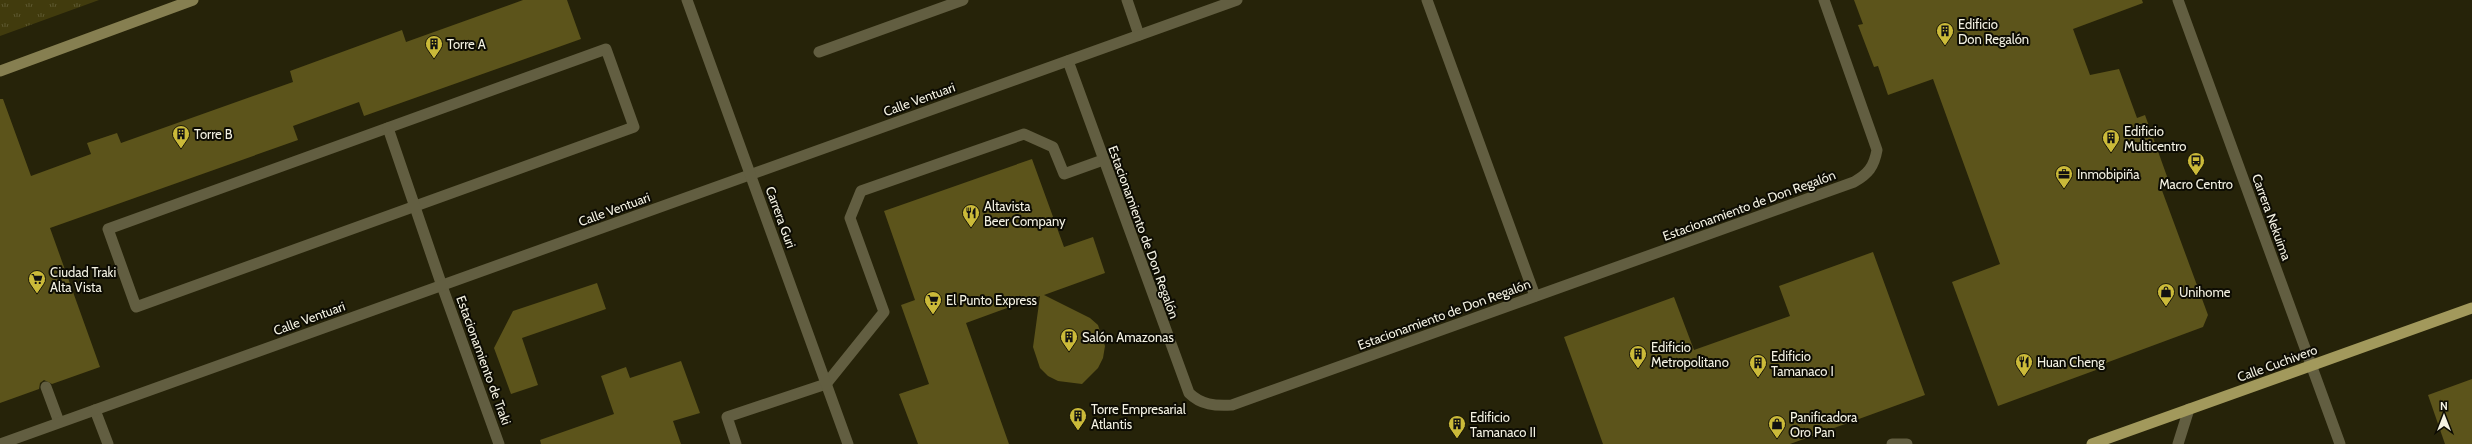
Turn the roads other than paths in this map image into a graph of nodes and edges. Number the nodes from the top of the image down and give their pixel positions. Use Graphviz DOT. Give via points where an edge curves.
graph roads {
  1 [pos="194,0"];
  2 [pos="688,0"];
  3 [pos="963,0"];
  4 [pos="1126,0"];
  5 [pos="1237,0"];
  6 [pos="1427,0"];
  7 [pos="1824,0"];
  8 [pos="2178,0"];
  9 [pos="1139,35"];
  10 [pos="819,52"];
  11 [pos="1068,61"];
  12 [pos="0,71"];
  13 [pos="388,128"];
  14 [pos="1103,160"];
  15 [pos="750,174"];
  16 [pos="414,206"];
  17 [pos="442,286"];
  18 [pos="1535,296"];
  19 [pos="2472,308"];
  20 [pos="2311,365"];
  21 [pos="826,384"];
  22 [pos="46,387"];
  23 [pos="2189,409"];
  24 [pos="96,410"];
  25 [pos="59,422"];
  26 [pos="0,444"];
  27 [pos="108,444"];
  28 [pos="499,444"];
  29 [pos="736,444"];
  30 [pos="848,444"];
  31 [pos="1892,444"];
  32 [pos="1907,444"];
  33 [pos="2092,444"];
  34 [pos="2178,444"];
  35 [pos="2340,444"];
  1 -- 12 [label="main road"];
  2 -- 15 [label="street, Carrera Guri"];
  3 -- 10 [label="street"];
  4 -- 9 [label="street"];
  5 -- 9 [label="street, Calle Ventuari"];
  6 -- 18 [label="street"];
  7 -- 18 [label="street, Estacionamiento de Don Regalón" via="1877,150 1873,167 1866,175 1854,182"];
  8 -- 20 [label="street, Carrera Nekuima"];
  9 -- 11 [label="street, Calle Ventuari"];
  11 -- 14 [label="street, Estacionamiento de Don Regalón"];
  11 -- 15 [label="street, Calle Ventuari"];
  13 -- 16 [label="street, Estacionamiento de Traki"];
  13 -- 16 [label="street" via="606,49 634,127"];
  13 -- 16 [label="street" via="108,230 136,307"];
  14 -- 18 [label="street, Estacionamiento de Don Regalón" via="1182,378 1189,393 1196,400 1213,406 1232,405"];
  14 -- 21 [label="street" via="1064,174 1053,147 1024,134 861,191 850,218 884,312"];
  15 -- 17 [label="street, Calle Ventuari"];
  15 -- 21 [label="street, Carrera Guri"];
  16 -- 17 [label="street, Estacionamiento de Traki"];
  17 -- 24 [label="street, Calle Ventuari"];
  17 -- 28 [label="street, Estacionamiento de Traki"];
  19 -- 20 [label="main road, Calle Cuchivero"];
  20 -- 23 [label="main road, Calle Cuchivero"];
  20 -- 35 [label="street, Carrera Nekuima"];
  21 -- 29 [label="street" via="727,417"];
  21 -- 30 [label="street, Carrera Guri"];
  22 -- 25 [label="street"];
  23 -- 33 [label="main road, Calle Cuchivero"];
  23 -- 34 [label="street"];
  24 -- 25 [label="street, Calle Ventuari"];
  24 -- 27 [label="street"];
  25 -- 26 [label="street, Calle Ventuari"];
  31 -- 32 [label="street"];
}
